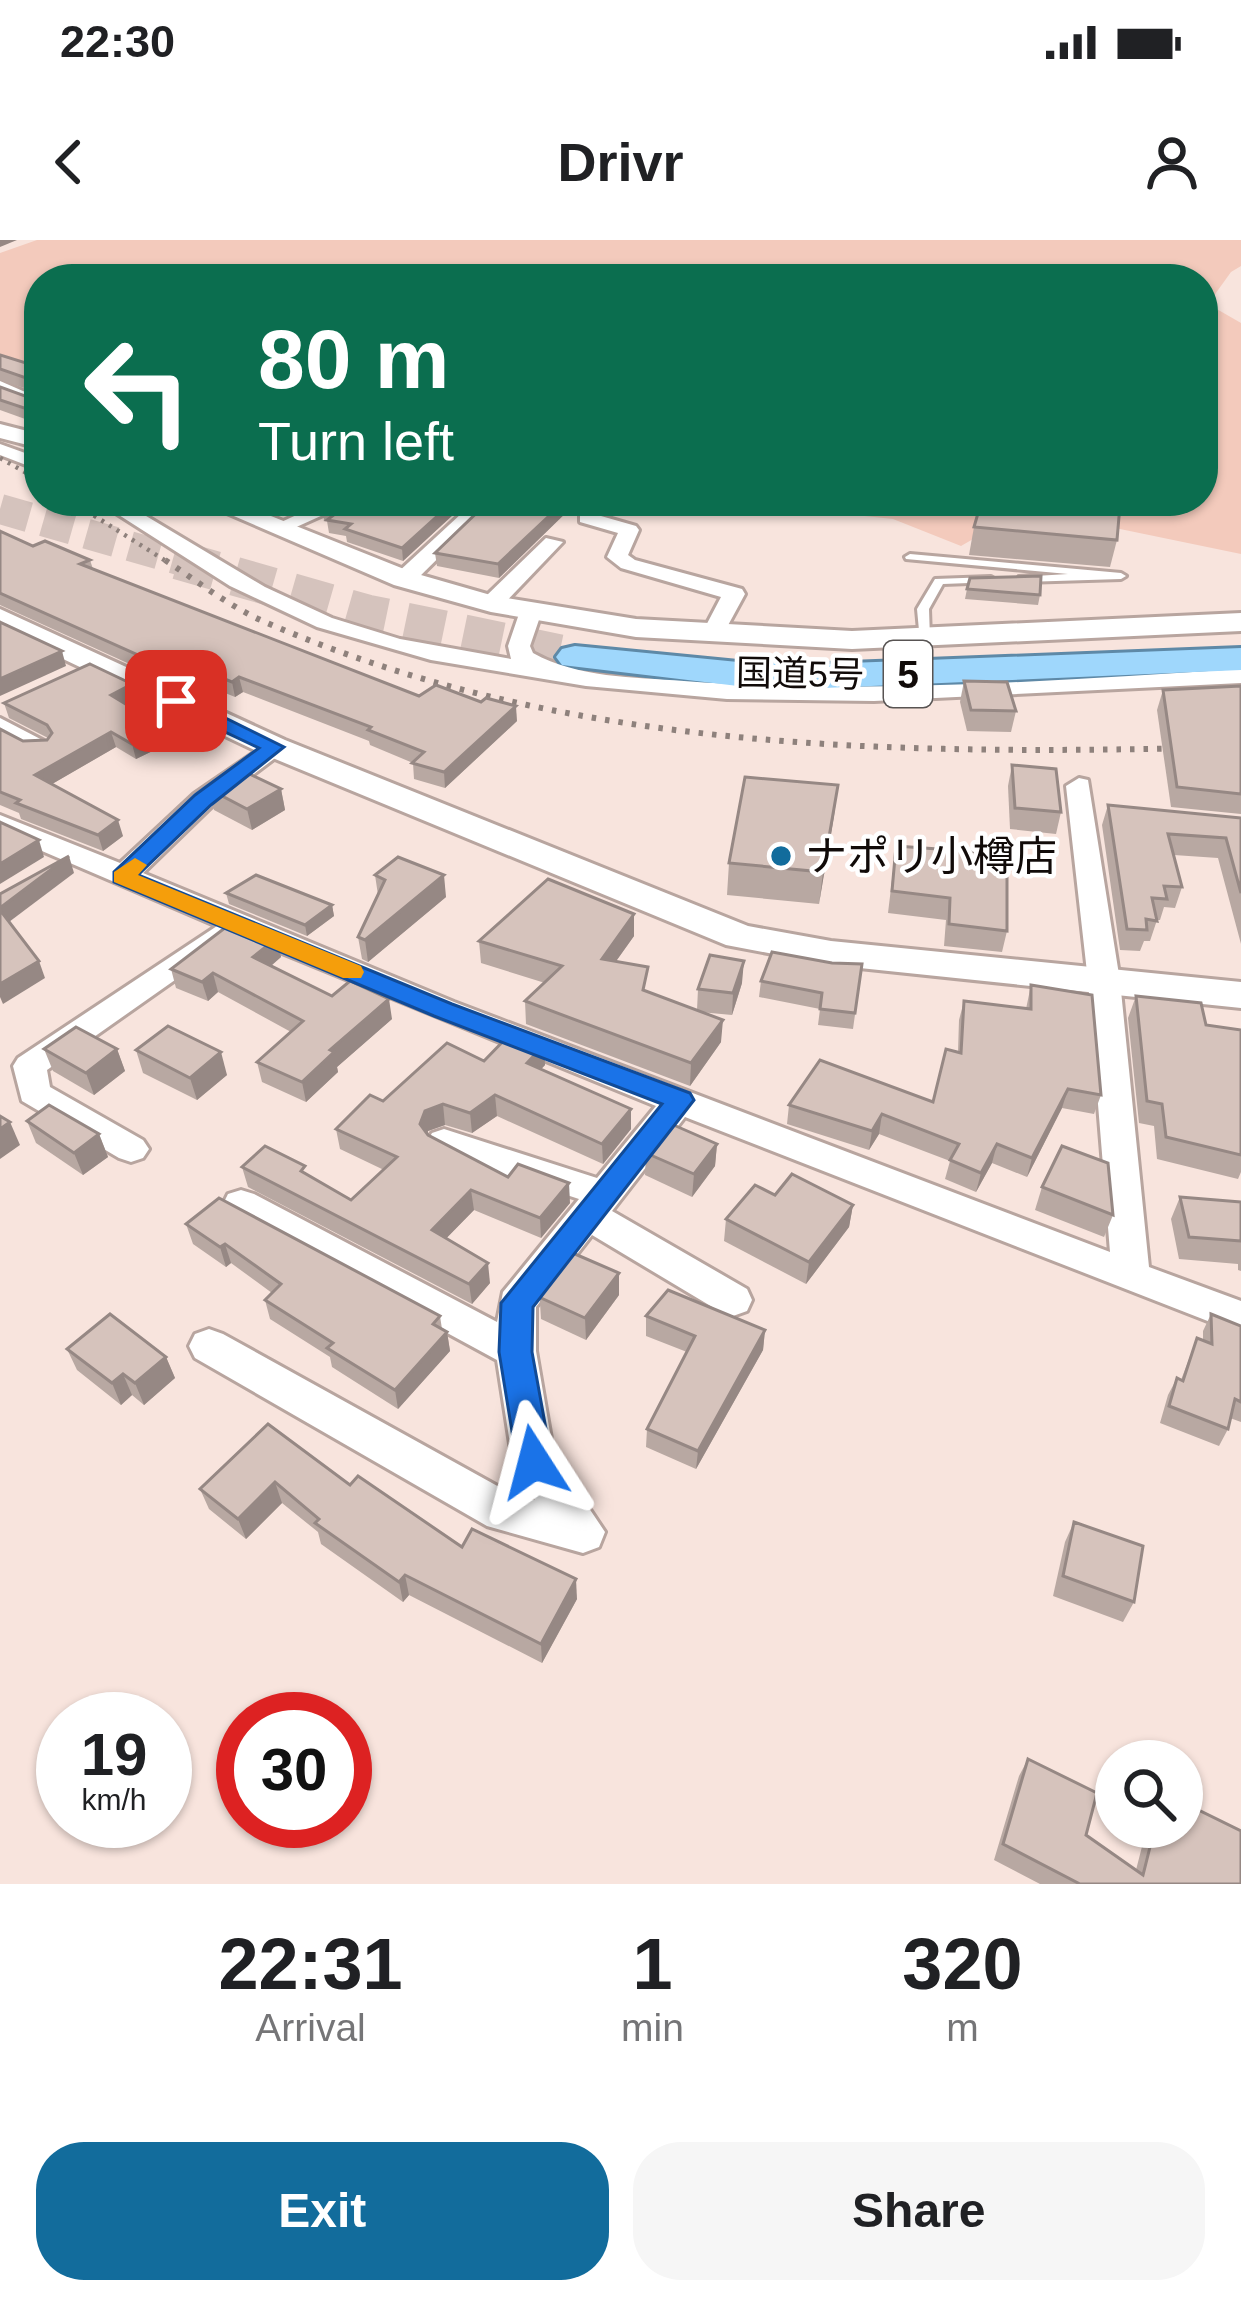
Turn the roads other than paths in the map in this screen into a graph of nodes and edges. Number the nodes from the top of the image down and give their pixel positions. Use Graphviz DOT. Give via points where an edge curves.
graph roads {
  1 [pos="132,516"];
  2 [pos="246,516"];
  3 [pos="308,516"];
  4 [pos="470,516"];
  5 [pos="587,518"];
  6 [pos="276,529"];
  7 [pos="553,542"];
  8 [pos="910,557"];
  9 [pos="404,579"];
  10 [pos="491,604"];
  11 [pos="531,611"];
  12 [pos="0,618"];
  13 [pos="1241,622"];
  14 [pos="712,635"];
  15 [pos="924,639"];
  16 [pos="1241,641"];
  17 [pos="567,655"];
  18 [pos="1241,658"];
  19 [pos="96,664"];
  20 [pos="1241,676"];
  21 [pos="58,682"];
  22 [pos="0,725"];
  23 [pos="274,747"];
  24 [pos="39,748"];
  25 [pos="1088,803"];
  26 [pos="0,823"];
  27 [pos="74,856"];
  28 [pos="122,877"];
  29 [pos="37,878"];
  30 [pos="234,924"];
  31 [pos="1104,981"];
  32 [pos="1241,995"];
  33 [pos="680,1100"];
  34 [pos="444,1142"];
  35 [pos="131,1148"];
  36 [pos="241,1204"];
  37 [pos="597,1204"];
  38 [pos="1131,1273"];
  39 [pos="733,1300"];
  40 [pos="1241,1318"];
  41 [pos="209,1346"];
  42 [pos="516,1352"];
  1 -- 17 [label="street" via="262,595 379,640 462,661"];
  2 -- 6 [label="street"];
  3 -- 6 [label="street"];
  4 -- 9 [label="street"];
  5 -- 14 [label="street" via="628,530 617,557 628,563 734,594"];
  6 -- 9 [label="street"];
  7 -- 10 [label="street"];
  8 -- 15 [label="lane" via="1121,576 939,581 923,609"];
  9 -- 10 [label="street"];
  10 -- 11 [label="street"];
  11 -- 14 [label="street"];
  11 -- 17 [label="street" via="522,657"];
  12 -- 19 [label="street"];
  13 -- 15 [label="street"];
  14 -- 15 [label="street"];
  16 -- 17 [label="highway, 国道5号 / 5" via="815,659"];
  17 -- 18 [label="highway, 国道5号 / 5" via="824,676"];
  17 -- 20 [label="street" via="578,678 849,696"];
  19 -- 21 [label="street"];
  19 -- 23 [label="street"];
  22 -- 24 [label="street"];
  23 -- 28 [label="street"];
  23 -- 31 [label="street" via="739,936"];
  25 -- 31 [label="street"];
  26 -- 27 [label="street"];
  27 -- 28 [label="street"];
  27 -- 29 [label="street"];
  28 -- 30 [label="street"];
  30 -- 33 [label="street"];
  30 -- 35 [label="street" via="30,1066 34,1093"];
  31 -- 32 [label="street"];
  31 -- 38 [label="street"];
  33 -- 37 [label="street"];
  33 -- 38 [label="street"];
  34 -- 37 [label="street"];
  36 -- 42 [label="street"];
  37 -- 39 [label="street"];
  37 -- 42 [label="street" via="518,1303"];
  38 -- 40 [label="street"];
  41 -- 42 [label="street" via="503,1512 583,1532 534,1462"];
}
